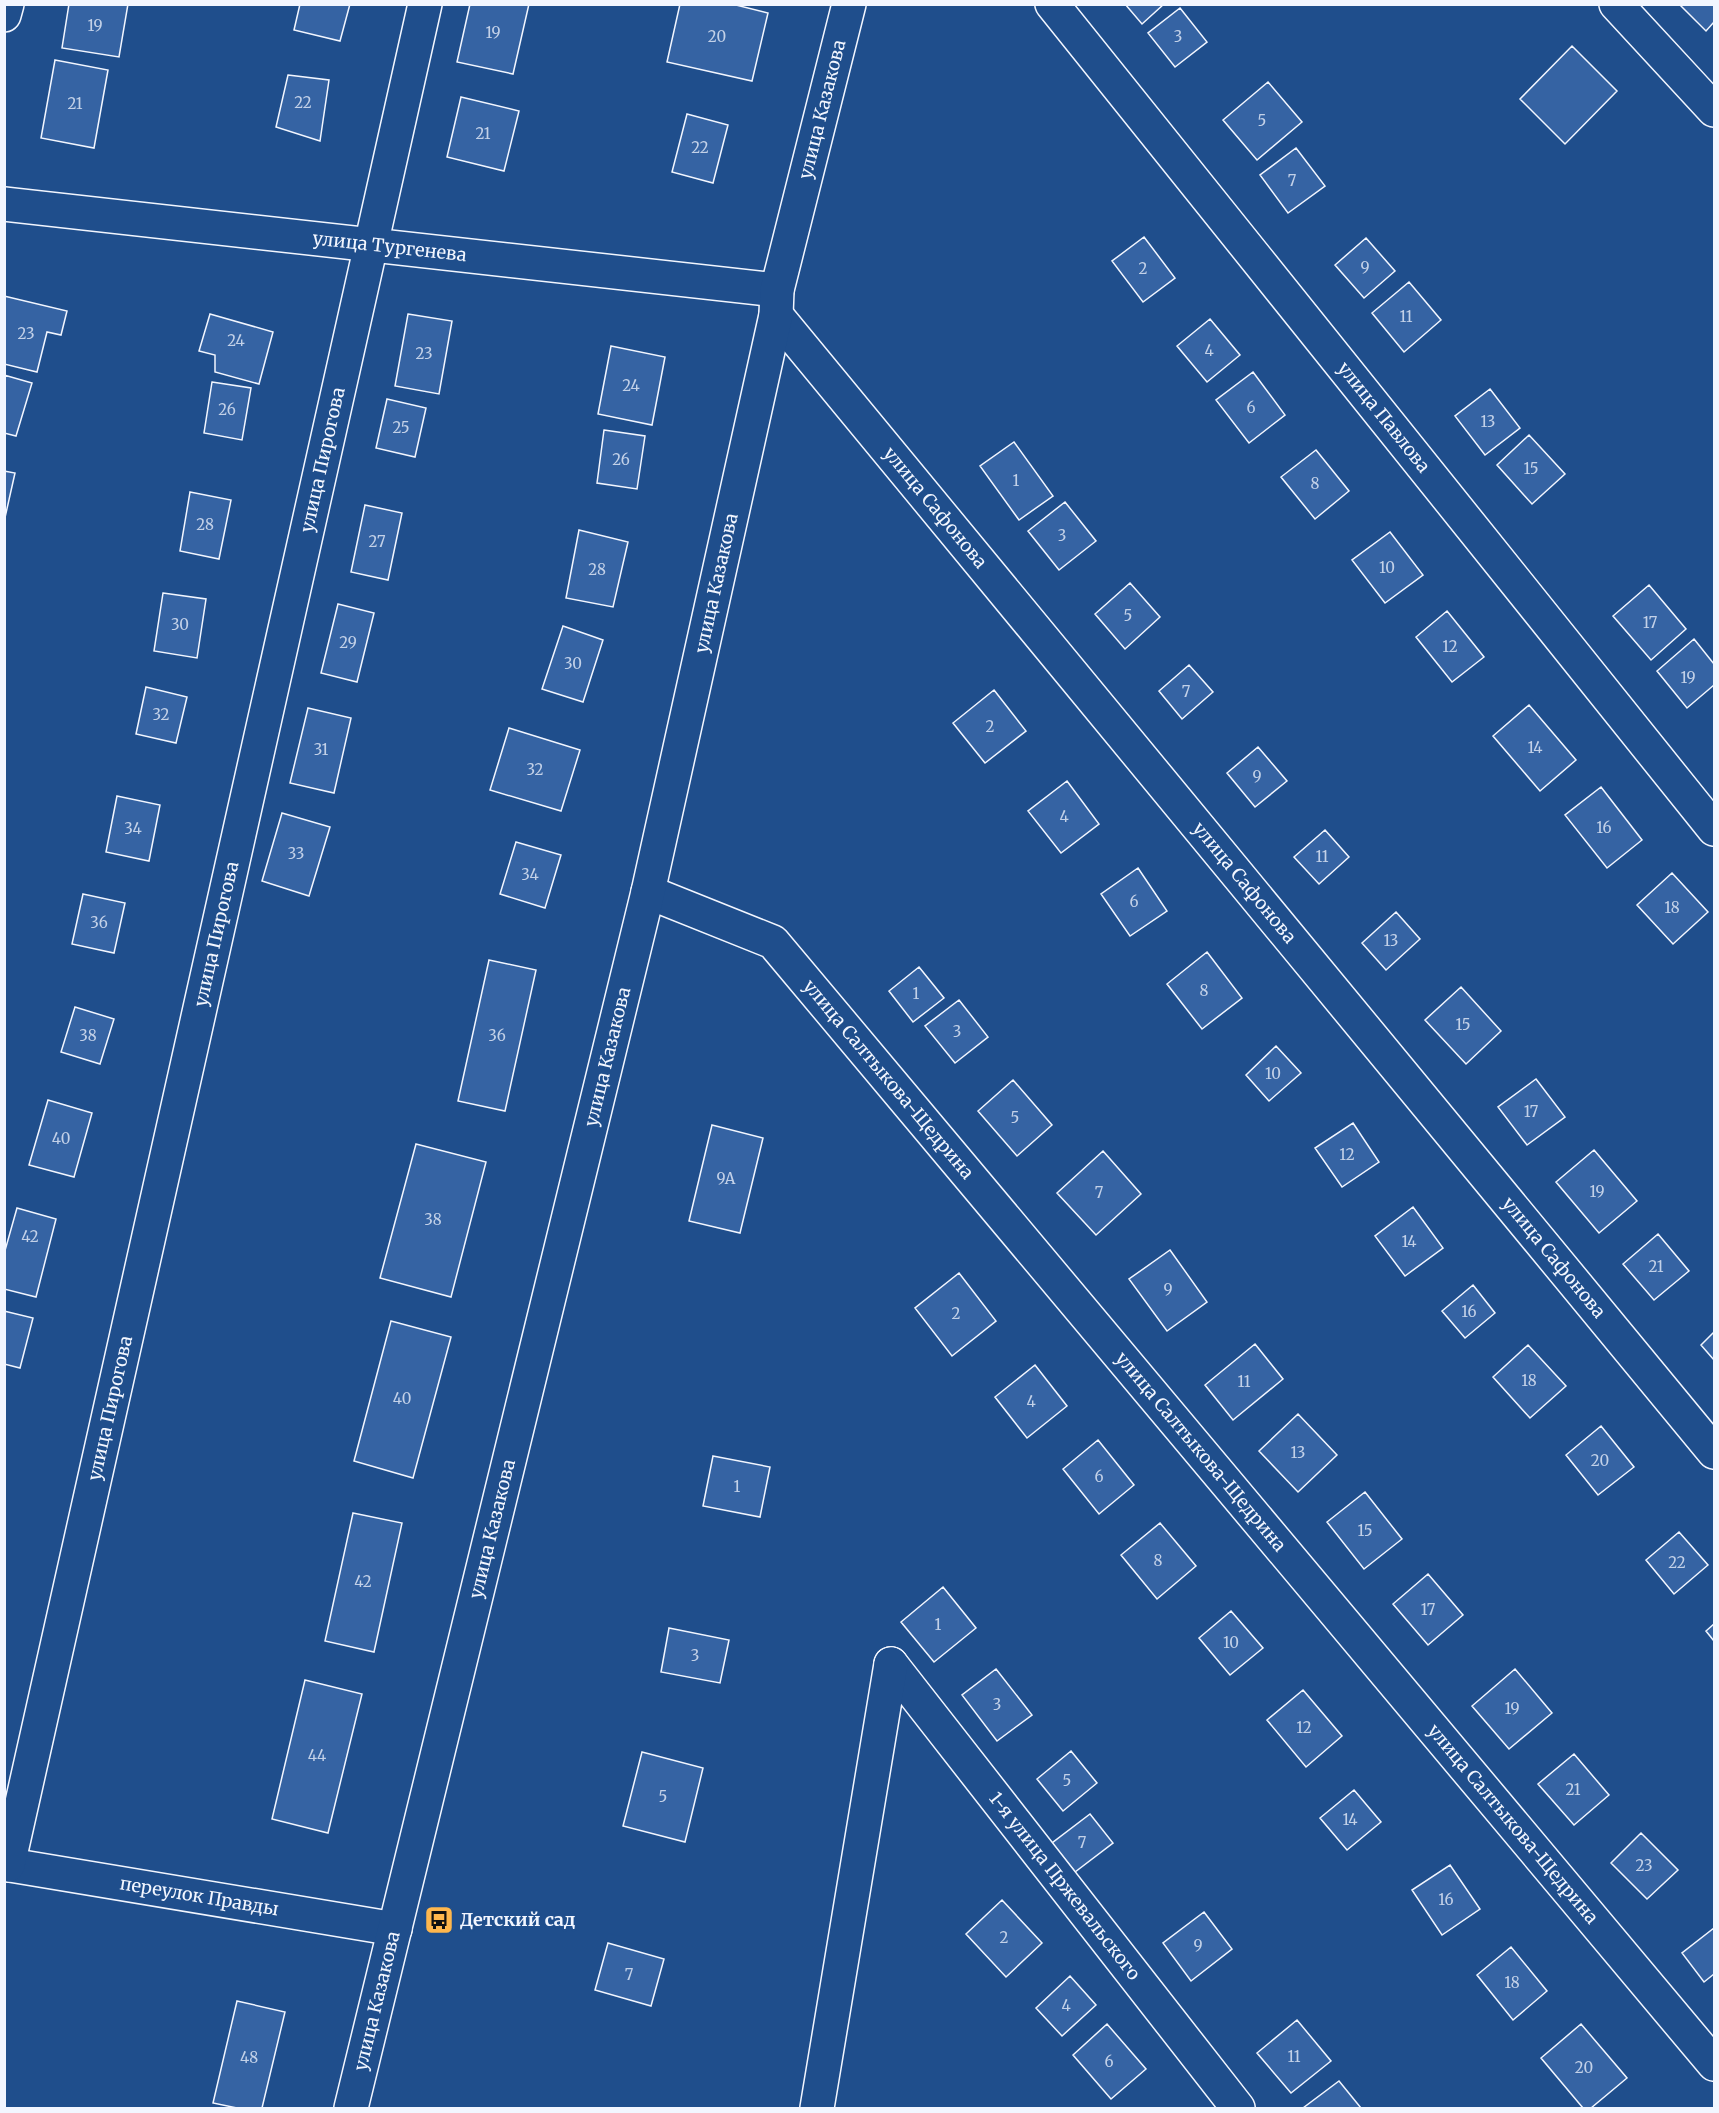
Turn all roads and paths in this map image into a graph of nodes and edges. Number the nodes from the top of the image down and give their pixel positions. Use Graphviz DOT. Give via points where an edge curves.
graph roads {
  1 [pos="7,4"];
  2 [pos="425,4"];
  3 [pos="849,4"];
  4 [pos="1052,4"];
  5 [pos="1616,4"];
  6 [pos="4,15"];
  7 [pos="1714,110"];
  8 [pos="4,204"];
  9 [pos="372,244"];
  10 [pos="777,302"];
  11 [pos="1714,829"];
  12 [pos="648,892"];
  13 [pos="1714,1452"];
  14 [pos="6,1865"];
  15 [pos="395,1929"];
  16 [pos="1714,2064"];
  17 [pos="351,2109"];
  18 [pos="817,2109"];
  19 [pos="1238,2109"];
  1 -- 6 [label="street"];
  2 -- 9 [label="street, улица Пирогова"];
  3 -- 10 [label="street, улица Казакова"];
  4 -- 11 [label="street, улица Павлова"];
  5 -- 7 [label="street"];
  8 -- 9 [label="street, улица Тургенева"];
  9 -- 10 [label="street, улица Тургенева"];
  9 -- 14 [label="street, улица Пирогова"];
  10 -- 12 [label="street, улица Казакова"];
  10 -- 13 [label="street, улица Сафонова"];
  12 -- 15 [label="street, улица Казакова"];
  12 -- 16 [label="street, улица Салтыкова-Щедрина" via="773,942"];
  14 -- 15 [label="street, переулок Правды"];
  15 -- 17 [label="street, улица Казакова"];
  18 -- 19 [label="street, 1-я улица Пржевальского" via="891,1664"];
}
